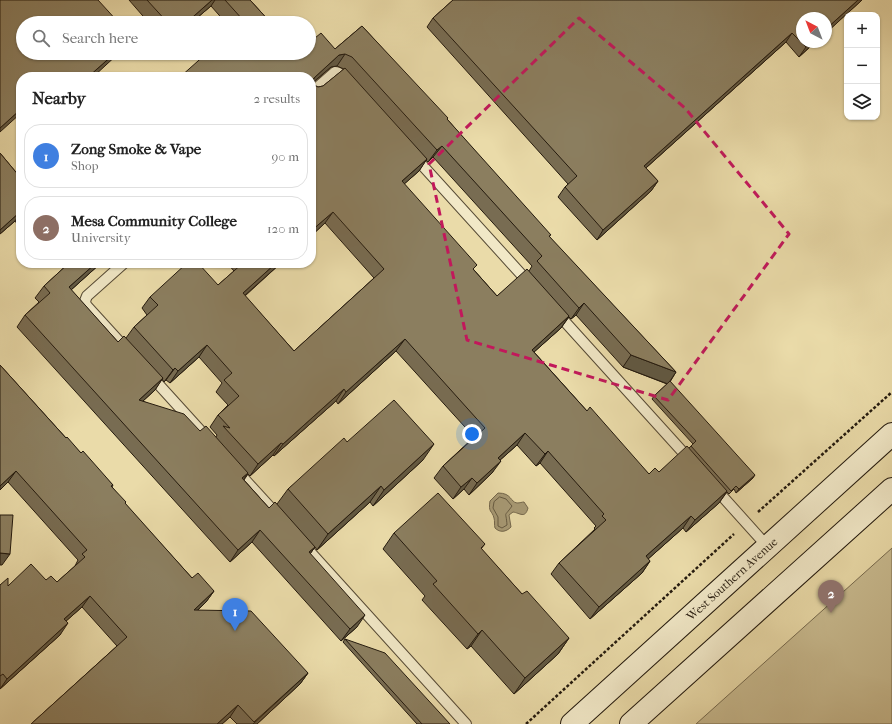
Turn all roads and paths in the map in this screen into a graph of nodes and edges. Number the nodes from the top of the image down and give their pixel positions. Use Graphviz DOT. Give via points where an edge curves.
graph roads {
  1 [pos="316,88"];
  2 [pos="353,88"];
  3 [pos="406,147"];
  4 [pos="118,268"];
  5 [pos="540,294"];
  6 [pos="550,306"];
  7 [pos="892,392"];
  8 [pos="892,434"];
  9 [pos="216,448"];
  10 [pos="232,466"];
  11 [pos="699,470"];
  12 [pos="710,482"];
  13 [pos="892,490"];
  14 [pos="747,523"];
  15 [pos="285,524"];
  16 [pos="296,536"];
  17 [pos="767,546"];
  18 [pos="466,724"];
  19 [pos="526,724"];
  20 [pos="572,724"];
  21 [pos="631,724"];
  1 -- 2 [label="lane" via="334,72 338,72"];
  3 -- 5 [label="lane"];
  4 -- 9 [label="lane" via="87,296 86,305"];
  6 -- 11 [label="lane"];
  7 -- 14 [label="path"];
  8 -- 17 [label="main road, West Southern Avenue"];
  10 -- 15 [label="lane"];
  12 -- 14 [label="lane"];
  13 -- 21 [label="main road"];
  14 -- 17 [label="lane"];
  14 -- 19 [label="path"];
  16 -- 18 [label="lane"];
  17 -- 20 [label="main road, West Southern Avenue"];
}
